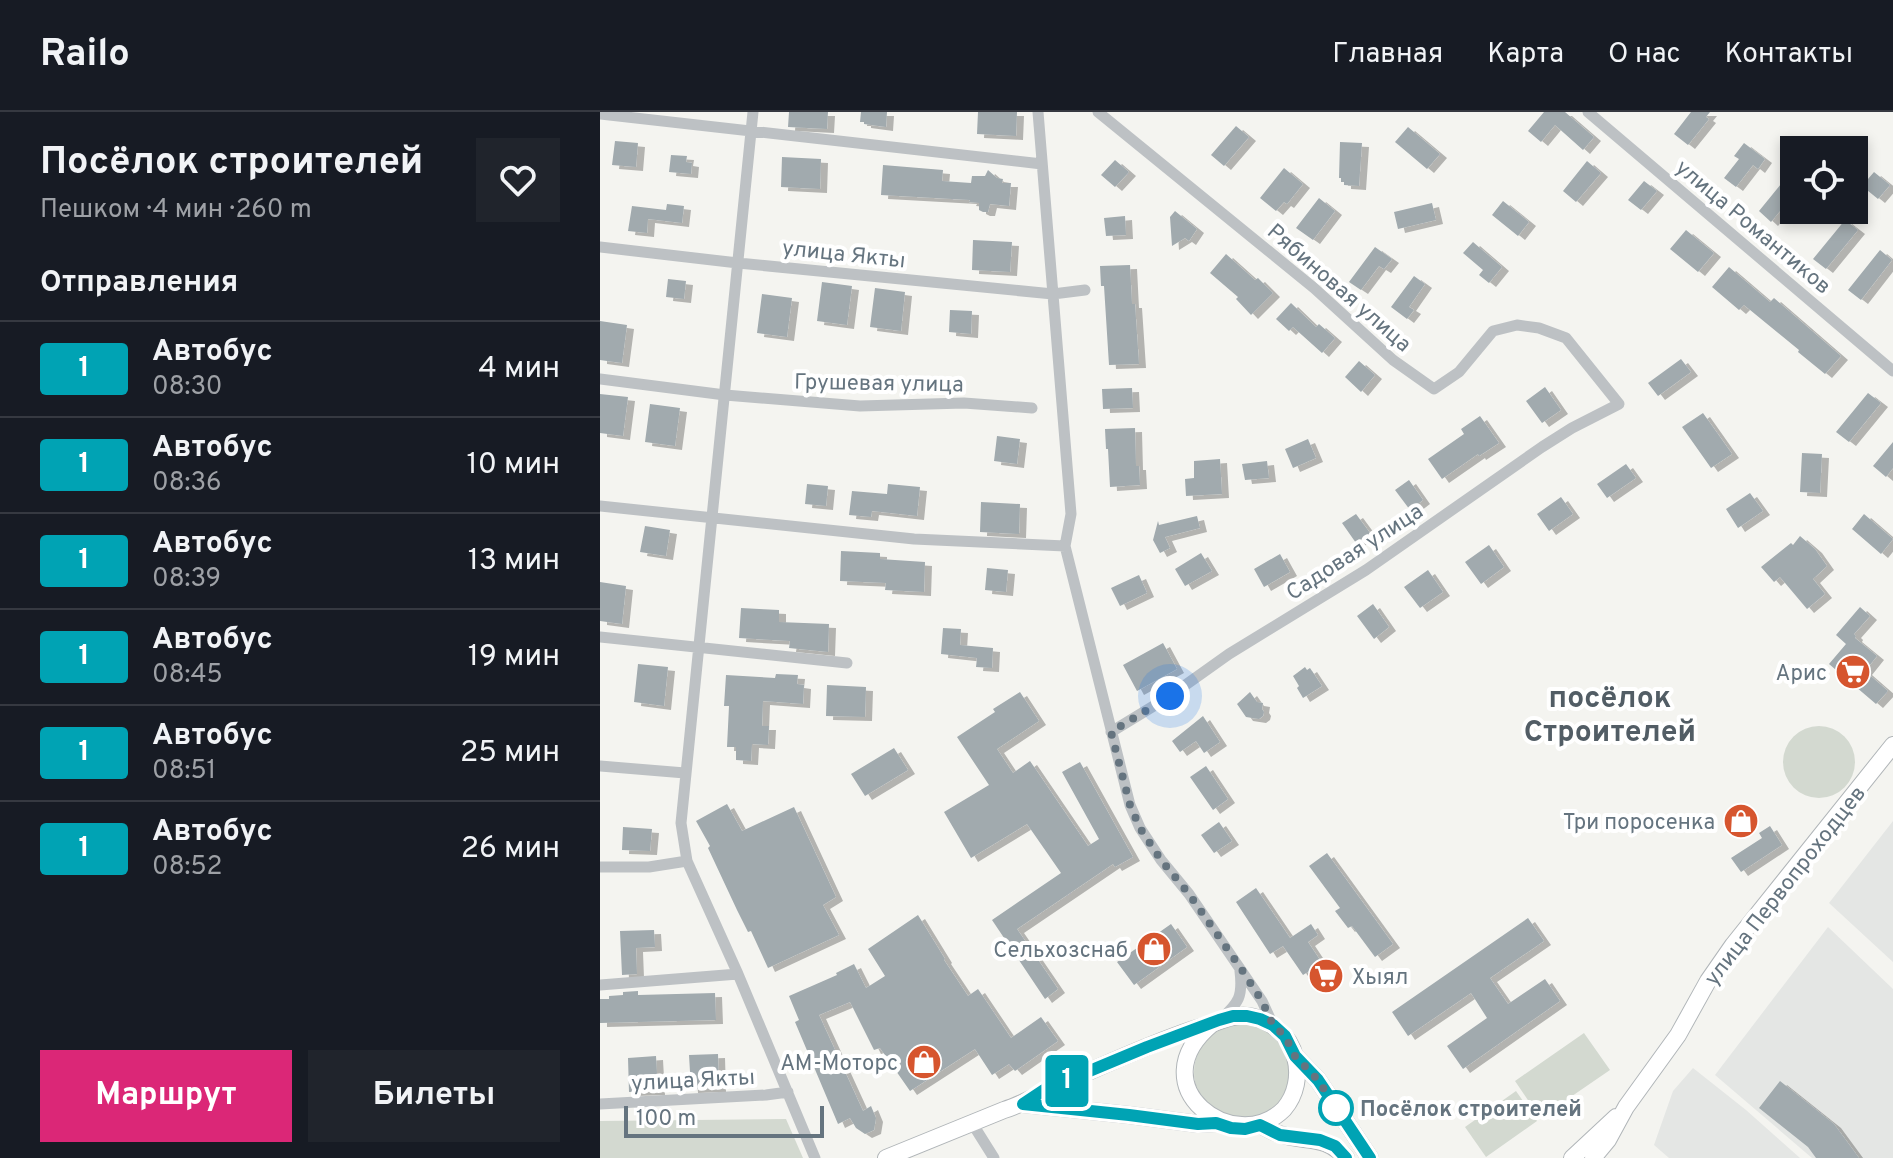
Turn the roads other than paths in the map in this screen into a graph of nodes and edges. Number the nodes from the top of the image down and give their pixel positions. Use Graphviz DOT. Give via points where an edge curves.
graph roads {
  1 [pos="753,112"];
  2 [pos="1038,112"];
  3 [pos="1098,112"];
  4 [pos="1588,112"];
  5 [pos="600,114"];
  6 [pos="752,130"];
  7 [pos="1042,164"];
  8 [pos="600,247"];
  9 [pos="738,263"];
  10 [pos="1085,290"];
  11 [pos="1053,294"];
  12 [pos="1893,371"];
  13 [pos="600,379"];
  14 [pos="725,395"];
  15 [pos="1619,404"];
  16 [pos="1032,408"];
  17 [pos="600,506"];
  18 [pos="713,519"];
  19 [pos="1065,546"];
  20 [pos="600,637"];
  21 [pos="698,647"];
  22 [pos="847,663"];
  23 [pos="1111,732"];
  24 [pos="1893,745"];
  25 [pos="600,766"];
  26 [pos="685,773"];
  27 [pos="687,861"];
  28 [pos="600,867"];
  29 [pos="1240,967"];
  30 [pos="738,974"];
  31 [pos="600,985"];
  32 [pos="1216,1022"];
  33 [pos="1273,1025"];
  34 [pos="1295,1056"];
  35 [pos="788,1092"];
  36 [pos="600,1104"];
  37 [pos="1023,1104"];
  38 [pos="1626,1107"];
  39 [pos="972,1123"];
  40 [pos="1216,1123"];
  41 [pos="1260,1125"];
  42 [pos="815,1158"];
  43 [pos="886,1158"];
  44 [pos="994,1158"];
  45 [pos="1346,1158"];
  46 [pos="1370,1158"];
  47 [pos="1572,1158"];
  48 [pos="1593,1158"];
  1 -- 6 [label="street, улица Якты"];
  2 -- 7 [label="street"];
  3 -- 15 [label="street, Рябиновая улица" via="1434,389 1459,372 1493,331 1517,325 1566,338"];
  4 -- 12 [label="street, улица Романтиков"];
  5 -- 6 [label="street"];
  6 -- 7 [label="street"];
  6 -- 9 [label="street, улица Якты"];
  7 -- 11 [label="street"];
  8 -- 9 [label="street, улица Якты"];
  9 -- 11 [label="street, улица Якты"];
  9 -- 14 [label="street, улица Якты"];
  10 -- 11 [label="street"];
  11 -- 19 [label="street" via="1071,514"];
  13 -- 14 [label="street"];
  14 -- 16 [label="street, Грушевая улица" via="860,406 964,403"];
  14 -- 18 [label="street, улица Якты"];
  15 -- 23 [label="street, Садовая улица" via="1542,447 1366,570"];
  17 -- 18 [label="street"];
  18 -- 19 [label="street" via="914,539"];
  18 -- 21 [label="street, улица Якты"];
  19 -- 23 [label="street"];
  20 -- 21 [label="street"];
  21 -- 22 [label="street"];
  21 -- 26 [label="street, улица Якты"];
  23 -- 29 [label="street" via="1140,828"];
  24 -- 38 [label="street, улица Первопроходцев" via="1733,945"];
  25 -- 26 [label="street"];
  26 -- 27 [label="street, улица Якты" via="681,823"];
  27 -- 28 [label="street"];
  27 -- 30 [label="street, улица Якты"];
  29 -- 32 [label="street" via="1239,1000"];
  29 -- 33 [label="street"];
  30 -- 31 [label="street"];
  30 -- 35 [label="street, улица Якты"];
  32 -- 33 [label="street" via="1247,1016"];
  32 -- 37 [label="street" via="1044,1090"];
  32 -- 40 [label="street" via="1199,1035 1185,1066 1192,1099"];
  33 -- 34 [label="street"];
  34 -- 41 [label="street" via="1292,1098 1284,1110"];
  34 -- 46 [label="street" via="1318,1080"];
  35 -- 36 [label="street, улица Якты"];
  35 -- 42 [label="street, улица Якты"];
  37 -- 39 [label="street"];
  37 -- 40 [label="street"];
  38 -- 47 [label="street, улица Первопроходцев"];
  38 -- 48 [label="street, улица Первопроходцев"];
  39 -- 43 [label="street"];
  39 -- 44 [label="street"];
  40 -- 41 [label="street" via="1245,1129"];
  41 -- 45 [label="street" via="1280,1135 1320,1140"];
}
